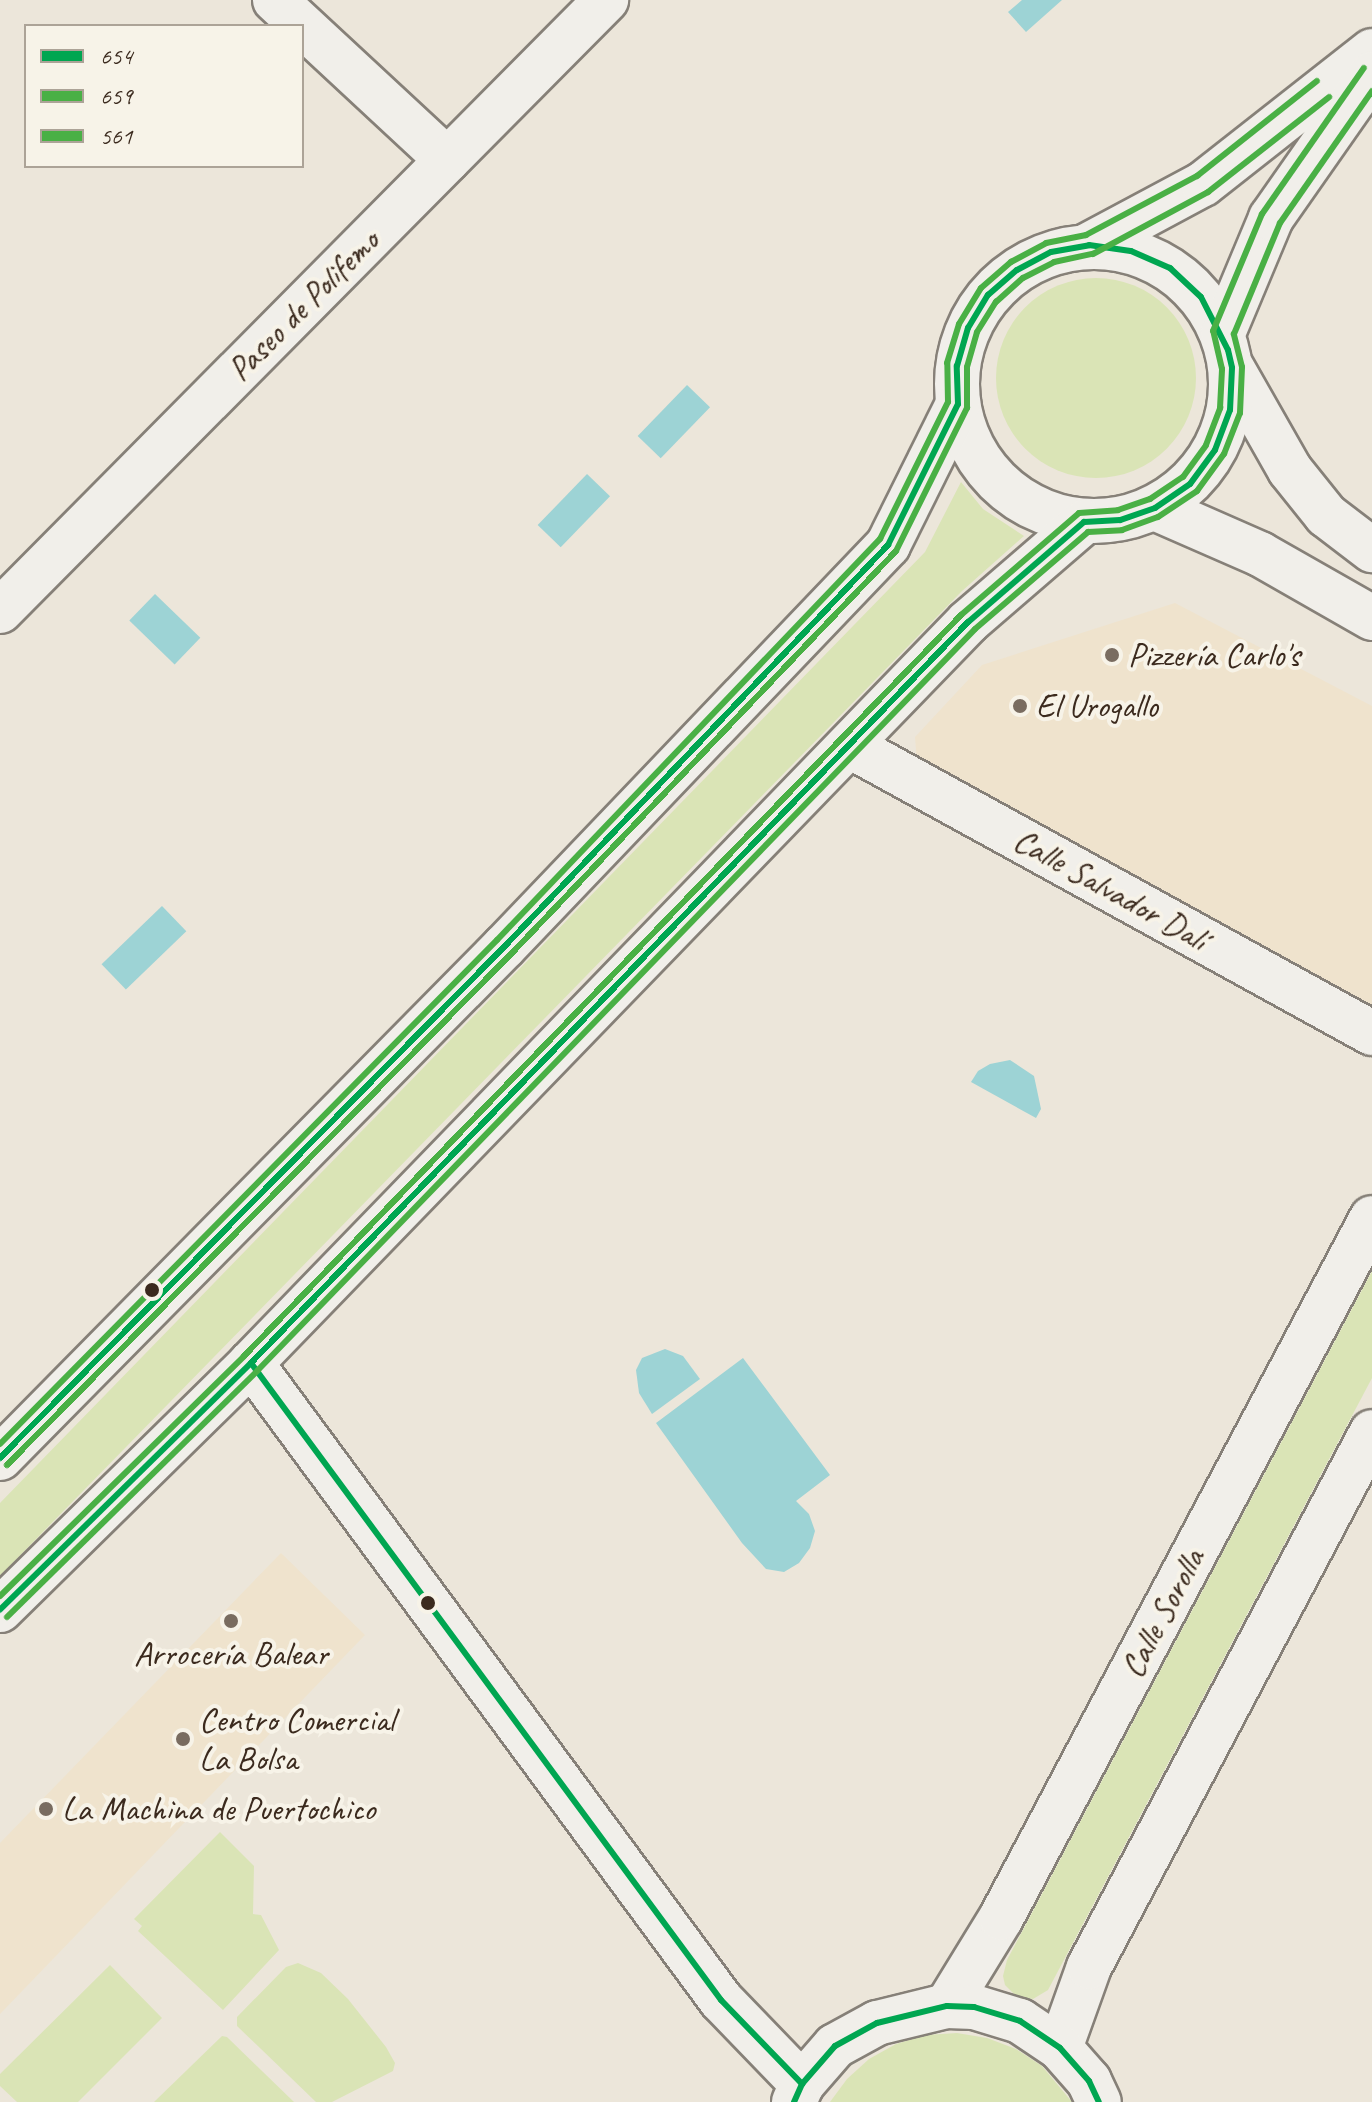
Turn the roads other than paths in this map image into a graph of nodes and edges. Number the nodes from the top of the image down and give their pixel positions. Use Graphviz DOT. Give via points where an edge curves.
graph roads {
  1 [pos="275,0"];
  2 [pos="606,0"];
  3 [pos="301,24"];
  4 [pos="304,27"];
  5 [pos="1372,51"];
  6 [pos="1372,74"];
  7 [pos="447,160"];
  8 [pos="1089,245"];
  9 [pos="1227,350"];
  10 [pos="958,404"];
  11 [pos="1155,508"];
  12 [pos="1084,522"];
  13 [pos="1372,550"];
  14 [pos="0,611"];
  15 [pos="1372,618"];
  16 [pos="850,746"];
  17 [pos="1372,1033"];
  18 [pos="1372,1218"];
  19 [pos="251,1363"];
  20 [pos="1372,1432"];
  21 [pos="0,1458"];
  22 [pos="0,1610"];
  23 [pos="947,2006"];
  24 [pos="1060,2048"];
  25 [pos="798,2093"];
  26 [pos="1099,2102"];
  1 -- 3 [label="street"];
  2 -- 7 [label="street, Paseo de Polifemo"];
  4 -- 7 [label="street"];
  5 -- 8 [label="street" via="1203,184"];
  6 -- 9 [label="street" via="1271,218"];
  7 -- 14 [label="street, Paseo de Polifemo"];
  8 -- 9 [label="street" via="1131,251 1170,268 1201,297"];
  8 -- 10 [label="street" via="1051,252 1017,270 988,295 968,328 957,366"];
  9 -- 11 [label="street" via="1230,410 1215,450 1190,484"];
  9 -- 13 [label="street" via="1290,470 1326,515"];
  10 -- 12 [label="street" via="972,448 1001,485 1039,511"];
  10 -- 21 [label="street" via="888,545 504,947"];
  11 -- 12 [label="street" via="1120,520"];
  11 -- 15 [label="street" via="1260,554"];
  12 -- 16 [label="street" via="968,622"];
  16 -- 17 [label="street, Calle Salvador Dalí"];
  16 -- 19 [label="street"];
  18 -- 23 [label="street, Calle Sorolla" via="1001,1918"];
  19 -- 22 [label="street"];
  19 -- 25 [label="street" via="721,2000"];
  20 -- 24 [label="street" via="1089,1967"];
  23 -- 24 [label="street" via="974,2007 1020,2021"];
  23 -- 25 [label="street" via="877,2023 835,2046"];
  24 -- 26 [label="street" via="1089,2081"];
}
